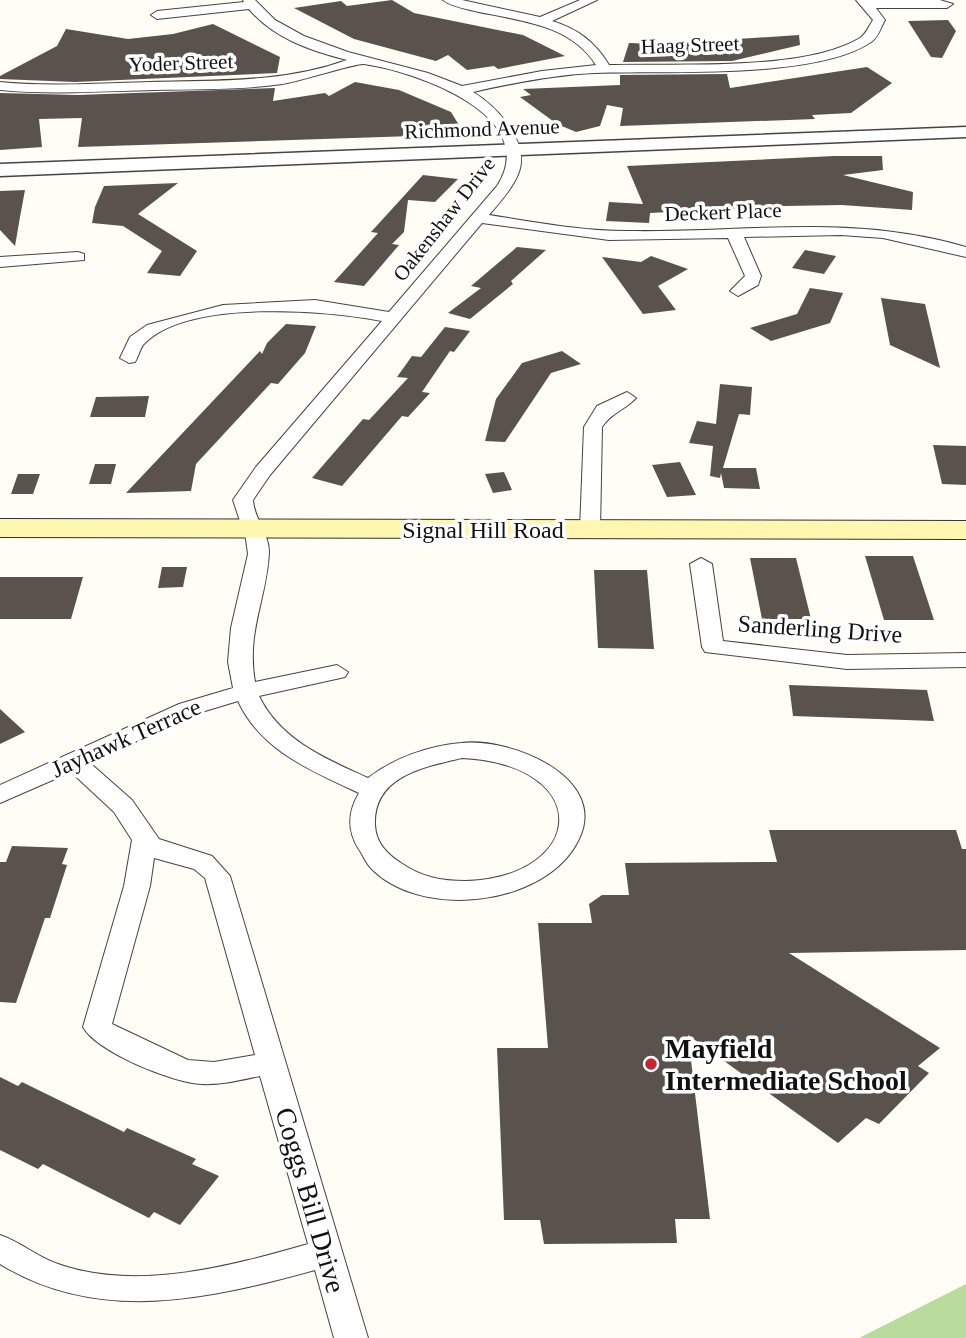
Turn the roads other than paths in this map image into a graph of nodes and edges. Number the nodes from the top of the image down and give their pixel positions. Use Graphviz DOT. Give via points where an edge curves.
graph roads {
  1 [pos="449,0"];
  2 [pos="591,0"];
  3 [pos="250,3"];
  4 [pos="866,3"];
  5 [pos="947,5"];
  6 [pos="157,15"];
  7 [pos="539,22"];
  8 [pos="361,60"];
  9 [pos="605,68"];
  10 [pos="0,86"];
  11 [pos="460,91"];
  12 [pos="966,132"];
  13 [pos="515,150"];
  14 [pos="0,170"];
  15 [pos="480,218"];
  16 [pos="734,233"];
  17 [pos="966,252"];
  18 [pos="78,257"];
  19 [pos="0,262"];
  20 [pos="738,291"];
  21 [pos="394,318"];
  22 [pos="129,358"];
  23 [pos="627,398"];
  24 [pos="0,528"];
  25 [pos="254,528"];
  26 [pos="590,530"];
  27 [pos="966,530"];
  28 [pos="701,564"];
  29 [pos="966,660"];
  30 [pos="337,672"];
  31 [pos="243,692"];
  32 [pos="74,761"];
  33 [pos="370,789"];
  34 [pos="0,795"];
  35 [pos="144,841"];
  36 [pos="271,1063"];
  37 [pos="0,1248"];
  38 [pos="326,1253"];
  39 [pos="351,1338"];
  1 -- 7 [label="street"];
  2 -- 7 [label="street"];
  3 -- 6 [label="street"];
  3 -- 8 [label="street, Oakenshaw Drive" via="292,36"];
  4 -- 5 [label="street"];
  4 -- 9 [label="street, Haag Street" via="879,20 877,33 838,54 788,62"];
  7 -- 9 [label="street" via="581,39"];
  8 -- 10 [label="street, Yoder Street" via="322,73 268,81 63,89"];
  8 -- 11 [label="street, Oakenshaw Drive"];
  9 -- 11 [label="street, Haag Street" via="536,75"];
  11 -- 13 [label="street, Oakenshaw Drive" via="499,120"];
  12 -- 13 [label="street, Richmond Avenue"];
  13 -- 14 [label="street, Richmond Avenue"];
  13 -- 15 [label="street, Oakenshaw Drive" via="511,177"];
  15 -- 16 [label="street, Deckert Place" via="612,236"];
  15 -- 21 [label="street, Oakenshaw Drive"];
  16 -- 17 [label="street, Deckert Place" via="880,232"];
  16 -- 20 [label="street" via="753,276"];
  18 -- 19 [label="street"];
  21 -- 22 [label="street" via="316,305 224,310 150,332 133,345"];
  21 -- 25 [label="street, Oakenshaw Drive" via="249,488 243,505"];
  23 -- 26 [label="street" via="604,410 593,428"];
  24 -- 25 [label="main road, Signal Hill Road"];
  25 -- 26 [label="main road, Signal Hill Road"];
  25 -- 31 [label="street, Oakenshaw Drive" via="257,551 239,657"];
  26 -- 27 [label="main road, Signal Hill Road"];
  28 -- 29 [label="street, Sanderling Drive" via="713,647 847,662"];
  30 -- 31 [label="street, Jayhawk Terrace"];
  31 -- 32 [label="street, Jayhawk Terrace" via="168,716"];
  31 -- 33 [label="street" via="274,737"];
  32 -- 34 [label="street, Jayhawk Terrace"];
  32 -- 35 [label="street" via="129,814"];
  33 -- 33 [label="street" via="361,807 359,828 366,846 403,878 442,890 490,889 541,870 556,858 572,824 570,805 549,775 513,757 486,751 433,753 387,773"];
  35 -- 36 [label="street, Coggs Bill Drive" via="164,852 197,859 217,876"];
  35 -- 36 [label="street" via="137,886 97,1027 176,1070 192,1074"];
  36 -- 38 [label="street, Coggs Bill Drive"];
  37 -- 38 [label="street" via="63,1280 140,1288 225,1279"];
  38 -- 39 [label="street, Coggs Bill Drive"];
}
